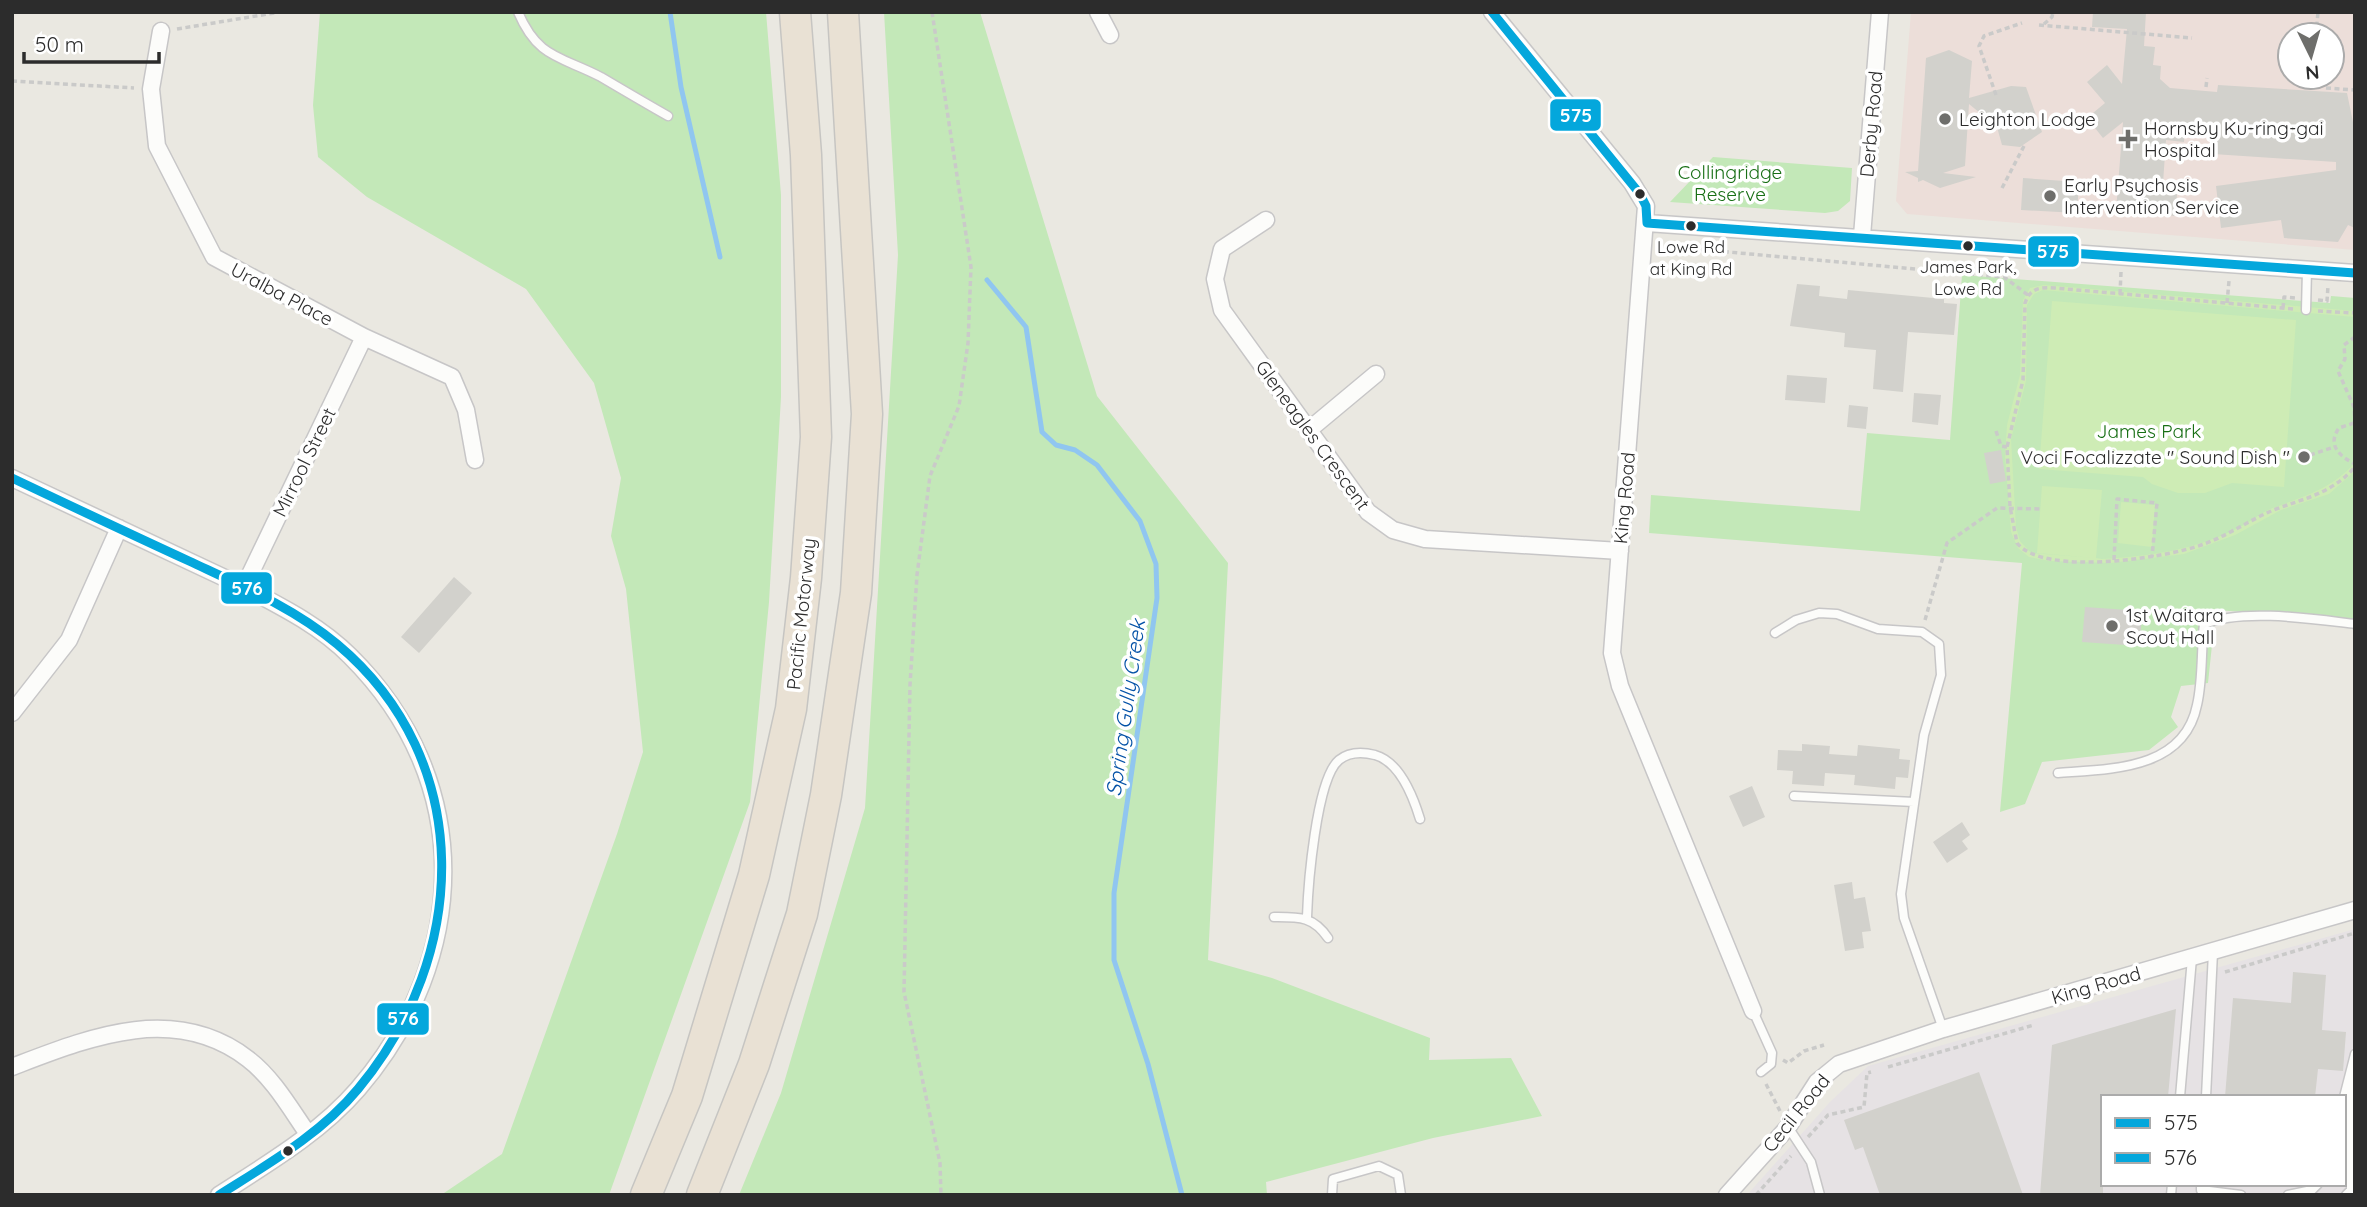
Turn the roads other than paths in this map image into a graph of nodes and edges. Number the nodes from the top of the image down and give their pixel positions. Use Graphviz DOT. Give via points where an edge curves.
graph roads {
  1 [pos="518,12"];
  2 [pos="795,12"];
  3 [pos="843,12"];
  4 [pos="1098,12"];
  5 [pos="1492,12"];
  6 [pos="1880,12"];
  7 [pos="161,31"];
  8 [pos="1110,35"];
  9 [pos="668,116"];
  10 [pos="1266,220"];
  11 [pos="1647,223"];
  12 [pos="1862,236"];
  13 [pos="2307,270"];
  14 [pos="2355,273"];
  15 [pos="2306,310"];
  16 [pos="364,337"];
  17 [pos="1376,374"];
  18 [pos="1310,429"];
  19 [pos="475,460"];
  20 [pos="12,478"];
  21 [pos="119,528"];
  22 [pos="1620,551"];
  23 [pos="244,587"];
  24 [pos="2355,624"];
  25 [pos="1775,633"];
  26 [pos="12,713"];
  27 [pos="2059,773"];
  28 [pos="1794,796"];
  29 [pos="1914,802"];
  30 [pos="1420,819"];
  31 [pos="2355,910"];
  32 [pos="1274,917"];
  33 [pos="1307,917"];
  34 [pos="1328,938"];
  35 [pos="2213,952"];
  36 [pos="2192,958"];
  37 [pos="1753,1012"];
  38 [pos="1943,1029"];
  39 [pos="2355,1054"];
  40 [pos="1839,1064"];
  41 [pos="12,1067"];
  42 [pos="1761,1072"];
  43 [pos="2351,1075"];
  44 [pos="2180,1095"];
  45 [pos="2206,1095"];
  46 [pos="2345,1095"];
  47 [pos="1788,1127"];
  48 [pos="308,1134"];
  49 [pos="2201,1186"];
  50 [pos="2316,1186"];
  51 [pos="2349,1193"];
  52 [pos="219,1195"];
  53 [pos="646,1195"];
  54 [pos="702,1195"];
  55 [pos="1332,1195"];
  56 [pos="1401,1195"];
  57 [pos="1727,1195"];
  58 [pos="1820,1195"];
  59 [pos="2241,1195"];
  60 [pos="2288,1195"];
  1 -- 9 [label="lane" via="527,33 554,58 598,76"];
  2 -- 53 [label="highway, Pacific Motorway" via="806,155 816,437 790,709 750,888 687,1096"];
  3 -- 54 [label="highway" via="867,414 856,593 826,795 802,914 754,1064"];
  4 -- 8 [label="street"];
  5 -- 11 [label="street, King Road" via="1640,194"];
  6 -- 12 [label="street, Derby Road"];
  7 -- 16 [label="street, Uralba Place" via="150,89 158,146 214,257"];
  10 -- 18 [label="street, Gleneagles Crescent" via="1222,249 1215,279 1222,310"];
  11 -- 12 [label="street"];
  11 -- 22 [label="street, King Road"];
  12 -- 13 [label="street"];
  13 -- 14 [label="street"];
  13 -- 15 [label="lane"];
  16 -- 19 [label="street, Uralba Place" via="452,377 466,410"];
  16 -- 23 [label="street, Mirrool Street"];
  17 -- 18 [label="street"];
  18 -- 22 [label="street, Gleneagles Crescent" via="1367,512 1393,530 1425,539"];
  20 -- 21 [label="street"];
  21 -- 23 [label="street"];
  21 -- 26 [label="street" via="69,640"];
  22 -- 37 [label="street, King Road" via="1612,653 1620,686"];
  23 -- 48 [label="street" via="321,632 372,681 406,727 428,776 443,832 445,872 439,933 402,1031 356,1092"];
  24 -- 27 [label="lane" via="2221,617 2204,624 2198,705 2189,729 2174,748 2126,768"];
  25 -- 29 [label="lane" via="1796,620 1819,613 1837,614 1878,629 1922,632 1939,645 1941,674 1924,735"];
  28 -- 29 [label="lane"];
  29 -- 38 [label="lane" via="1901,906"];
  30 -- 33 [label="lane" via="1409,790 1388,761 1365,753 1337,761 1323,796 1311,856"];
  31 -- 35 [label="street, King Road"];
  32 -- 33 [label="lane"];
  33 -- 34 [label="lane"];
  35 -- 36 [label="street, King Road"];
  35 -- 45 [label="lane"];
  36 -- 38 [label="street, King Road"];
  36 -- 44 [label="lane"];
  37 -- 42 [label="lane" via="1772,1053 1771,1064"];
  38 -- 40 [label="street, King Road"];
  39 -- 43 [label="lane"];
  40 -- 47 [label="street, Cecil Road" via="1816,1082"];
  41 -- 48 [label="street" via="128,1029 187,1030 247,1058 270,1080"];
  43 -- 46 [label="lane"];
  43 -- 51 [label="lane"];
  47 -- 57 [label="street, Cecil Road"];
  47 -- 58 [label="lane" via="1811,1162"];
  48 -- 52 [label="street"];
  49 -- 59 [label="lane" via="2201,1190"];
  50 -- 60 [label="lane"];
  55 -- 56 [label="lane" via="1333,1179 1379,1167 1398,1175"];
}
